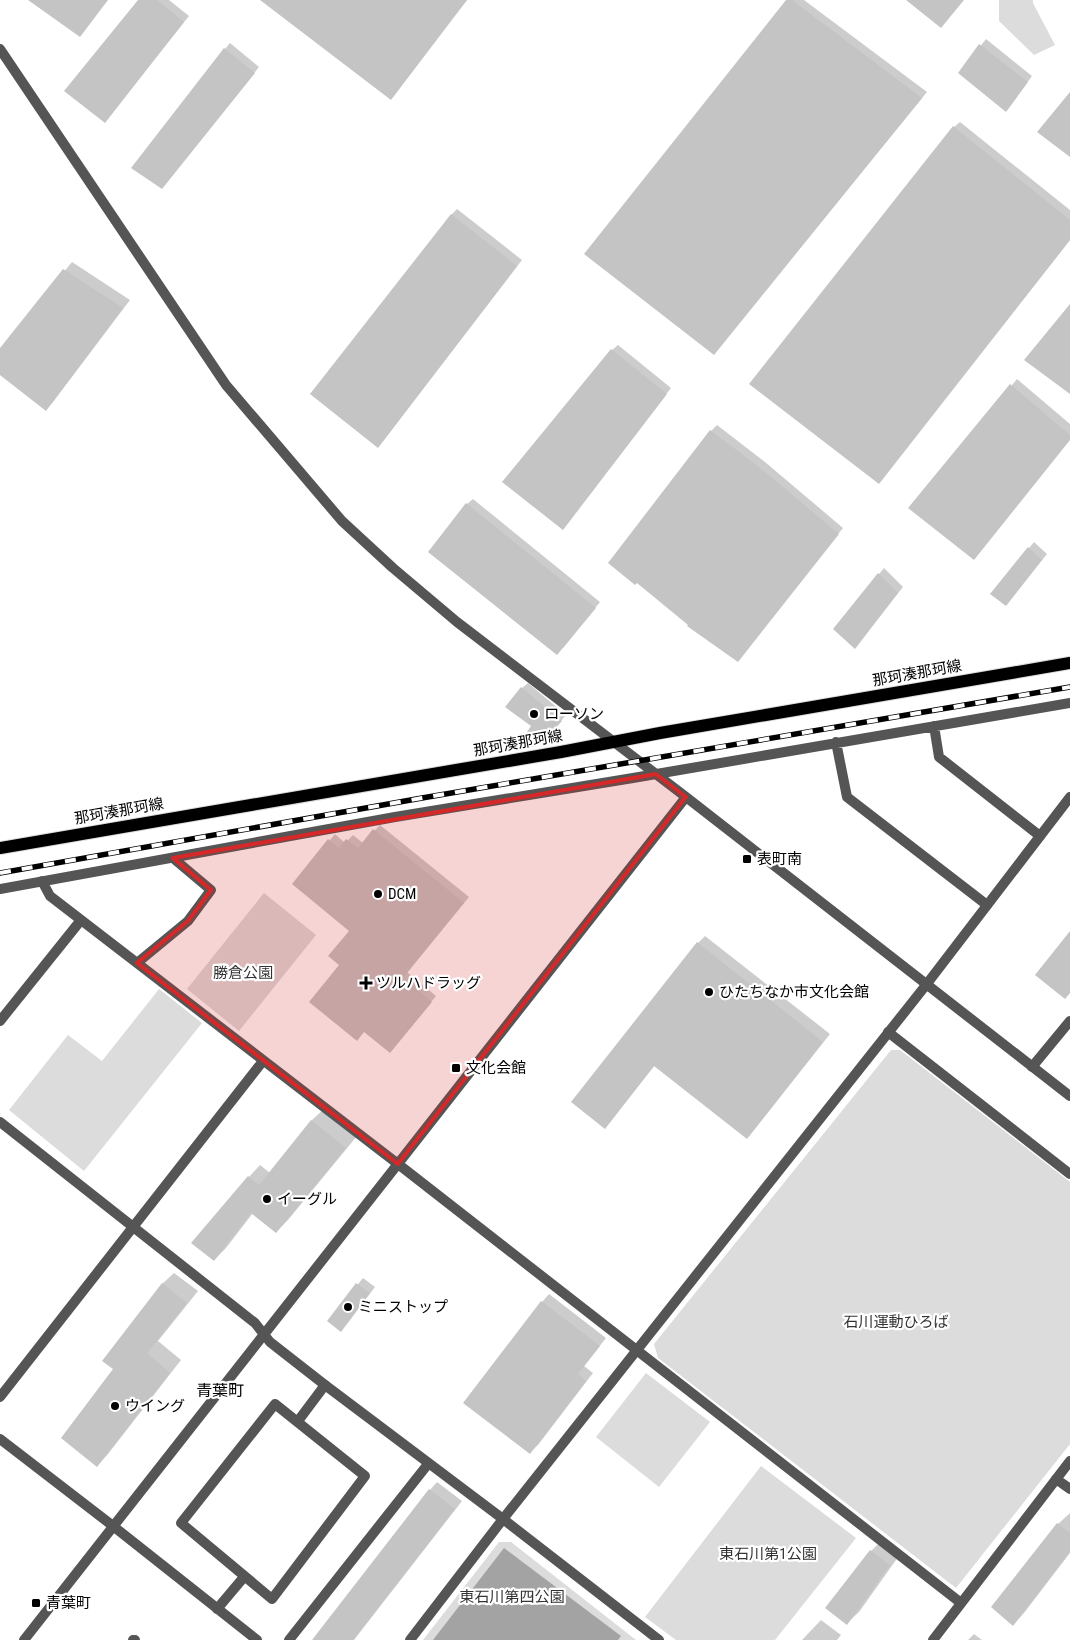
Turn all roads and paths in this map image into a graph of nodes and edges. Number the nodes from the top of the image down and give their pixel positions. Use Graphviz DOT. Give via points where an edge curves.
graph roads {
  1 [pos="0,48"];
  2 [pos="1067,666"];
  3 [pos="1070,703"];
  4 [pos="934,726"];
  5 [pos="614,742"];
  6 [pos="836,742"];
  7 [pos="656,774"];
  8 [pos="686,797"];
  9 [pos="1070,797"];
  10 [pos="1040,836"];
  11 [pos="0,848"];
  12 [pos="173,858"];
  13 [pos="42,881"];
  14 [pos="0,889"];
  15 [pos="987,906"];
  16 [pos="81,920"];
  17 [pos="137,963"];
  18 [pos="926,985"];
  19 [pos="0,1021"];
  20 [pos="1070,1021"];
  21 [pos="888,1032"];
  22 [pos="263,1061"];
  23 [pos="1032,1067"];
  24 [pos="1070,1096"];
  25 [pos="0,1122"];
  26 [pos="398,1164"];
  27 [pos="1070,1174"];
  28 [pos="134,1228"];
  29 [pos="264,1335"];
  30 [pos="637,1351"];
  31 [pos="324,1384"];
  32 [pos="0,1397"];
  33 [pos="298,1421"];
  34 [pos="0,1439"];
  35 [pos="1070,1461"];
  36 [pos="428,1464"];
  37 [pos="1056,1479"];
  38 [pos="1070,1489"];
  39 [pos="503,1519"];
  40 [pos="113,1526"];
  41 [pos="244,1577"];
  42 [pos="961,1603"];
  43 [pos="217,1609"];
  44 [pos="24,1640"];
  45 [pos="256,1640"];
  46 [pos="289,1640"];
  47 [pos="410,1640"];
  48 [pos="659,1640"];
  49 [pos="933,1640"];
  1 -- 5 [label="street" via="226,385 342,521 457,622"];
  2 -- 5 [label="main road, 那珂湊那珂線"];
  3 -- 4 [label="street"];
  4 -- 6 [label="street"];
  4 -- 10 [label="street" via="939,757"];
  5 -- 7 [label="street"];
  5 -- 11 [label="main road, 那珂湊那珂線"];
  6 -- 7 [label="street"];
  6 -- 15 [label="street" via="847,797"];
  7 -- 8 [label="street"];
  7 -- 12 [label="street"];
  8 -- 18 [label="street"];
  8 -- 26 [label="street"];
  9 -- 10 [label="street"];
  10 -- 15 [label="street"];
  12 -- 13 [label="street"];
  12 -- 17 [label="street" via="212,890 188,921"];
  13 -- 14 [label="street"];
  13 -- 16 [label="street" via="50,896"];
  15 -- 18 [label="street"];
  16 -- 17 [label="street"];
  16 -- 19 [label="street"];
  17 -- 22 [label="street"];
  18 -- 21 [label="street"];
  18 -- 23 [label="street"];
  20 -- 23 [label="street"];
  21 -- 27 [label="street"];
  21 -- 30 [label="street"];
  22 -- 26 [label="street"];
  22 -- 28 [label="street"];
  23 -- 24 [label="street"];
  25 -- 28 [label="street"];
  26 -- 29 [label="street"];
  26 -- 30 [label="street"];
  28 -- 29 [label="street" via="255,1323"];
  28 -- 32 [label="street"];
  29 -- 31 [label="street"];
  29 -- 40 [label="street"];
  30 -- 39 [label="street"];
  30 -- 42 [label="street"];
  31 -- 33 [label="street"];
  31 -- 36 [label="street"];
  33 -- 41 [label="street" via="275,1404 181,1523"];
  33 -- 41 [label="street" via="366,1476 272,1599"];
  34 -- 40 [label="street"];
  35 -- 37 [label="street"];
  36 -- 39 [label="street"];
  36 -- 46 [label="street"];
  37 -- 38 [label="street"];
  37 -- 42 [label="street"];
  39 -- 47 [label="street"];
  39 -- 48 [label="street"];
  40 -- 43 [label="street"];
  40 -- 44 [label="street"];
  41 -- 43 [label="street"];
  42 -- 49 [label="street"];
  43 -- 45 [label="street"];
}
